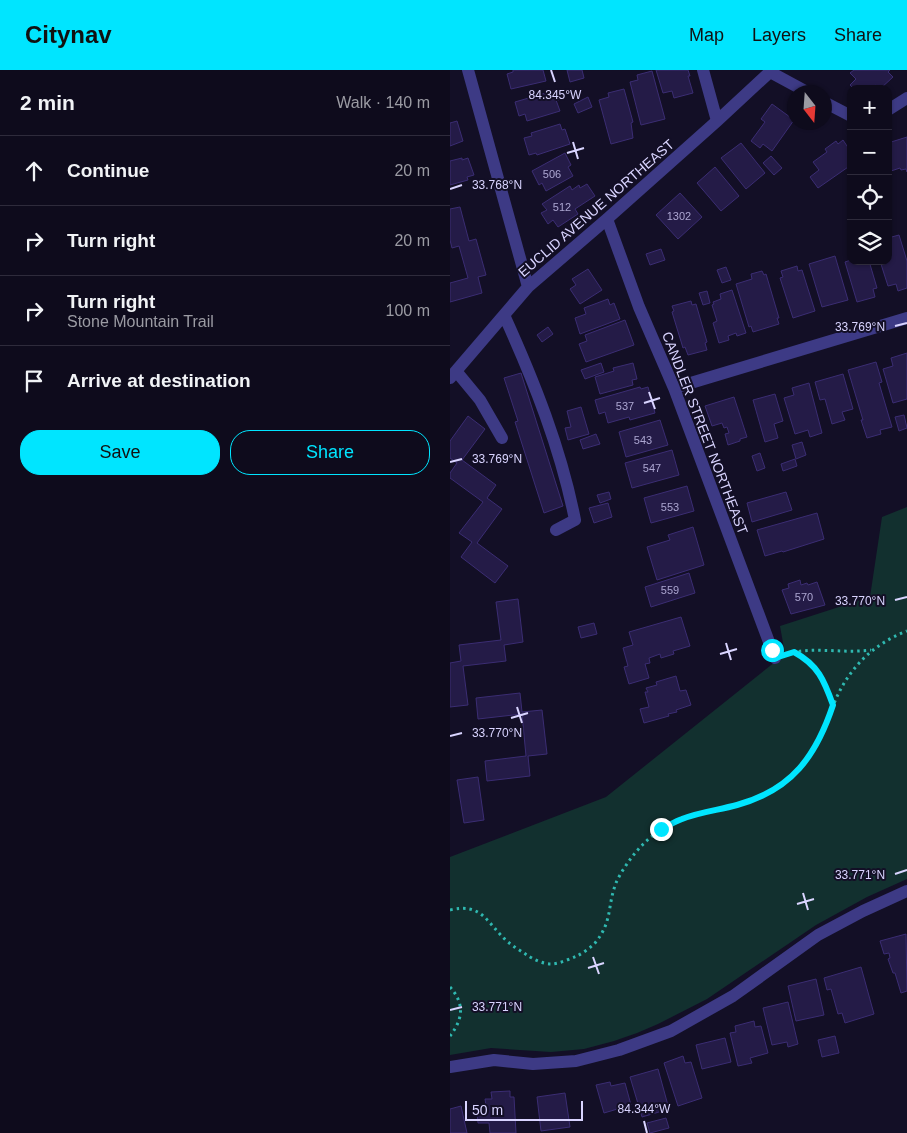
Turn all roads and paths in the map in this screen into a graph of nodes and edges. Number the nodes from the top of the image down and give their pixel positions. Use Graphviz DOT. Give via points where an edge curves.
graph roads {
  1 [pos="468,70"];
  2 [pos="703,70"];
  3 [pos="771,71"];
  4 [pos="796,85"];
  5 [pos="907,98"];
  6 [pos="832,106"];
  7 [pos="892,107"];
  8 [pos="847,114"];
  9 [pos="717,121"];
  10 [pos="607,219"];
  11 [pos="528,287"];
  12 [pos="504,315"];
  13 [pos="907,318"];
  14 [pos="453,375"];
  15 [pos="674,388"];
  16 [pos="502,438"];
  17 [pos="556,530"];
  18 [pos="907,631"];
  19 [pos="872,650"];
  20 [pos="794,652"];
  21 [pos="775,658"];
  22 [pos="833,705"];
  23 [pos="907,891"];
  24 [pos="450,910"];
  25 [pos="450,987"];
  26 [pos="450,1036"];
  27 [pos="450,1067"];
  1 -- 11 [label="street"];
  2 -- 9 [label="street"];
  3 -- 4 [label="street"];
  3 -- 9 [label="street, EUCLID AVENUE NORTHEAST"];
  5 -- 7 [label="street"];
  6 -- 8 [label="street"];
  9 -- 10 [label="street, EUCLID AVENUE NORTHEAST"];
  10 -- 11 [label="street, EUCLID AVENUE NORTHEAST"];
  10 -- 15 [label="street, CANDLER STREET NORTHEAST" via="639,307"];
  11 -- 12 [label="street, EUCLID AVENUE NORTHEAST"];
  12 -- 14 [label="street, EUCLID AVENUE NORTHEAST"];
  12 -- 17 [label="street" via="544,409 569,488 575,520"];
  13 -- 15 [label="street"];
  14 -- 16 [label="street" via="480,400"];
  15 -- 21 [label="street, CANDLER STREET NORTHEAST"];
  18 -- 19 [label="path"];
  19 -- 20 [label="path"];
  19 -- 22 [label="path" via="847,677"];
  20 -- 21 [label="path"];
  20 -- 22 [label="path" via="807,659 818,671"];
  22 -- 24 [label="path" via="824,732 806,762 777,788 739,805 683,818 645,842 616,883 603,933 579,955 551,964 534,960 508,942 482,914 462,907"];
  23 -- 27 [label="street" via="818,935 734,996 671,1031 576,1061 533,1064 494,1060"];
  25 -- 26 [label="path" via="459,999 461,1012 456,1029"];
}
